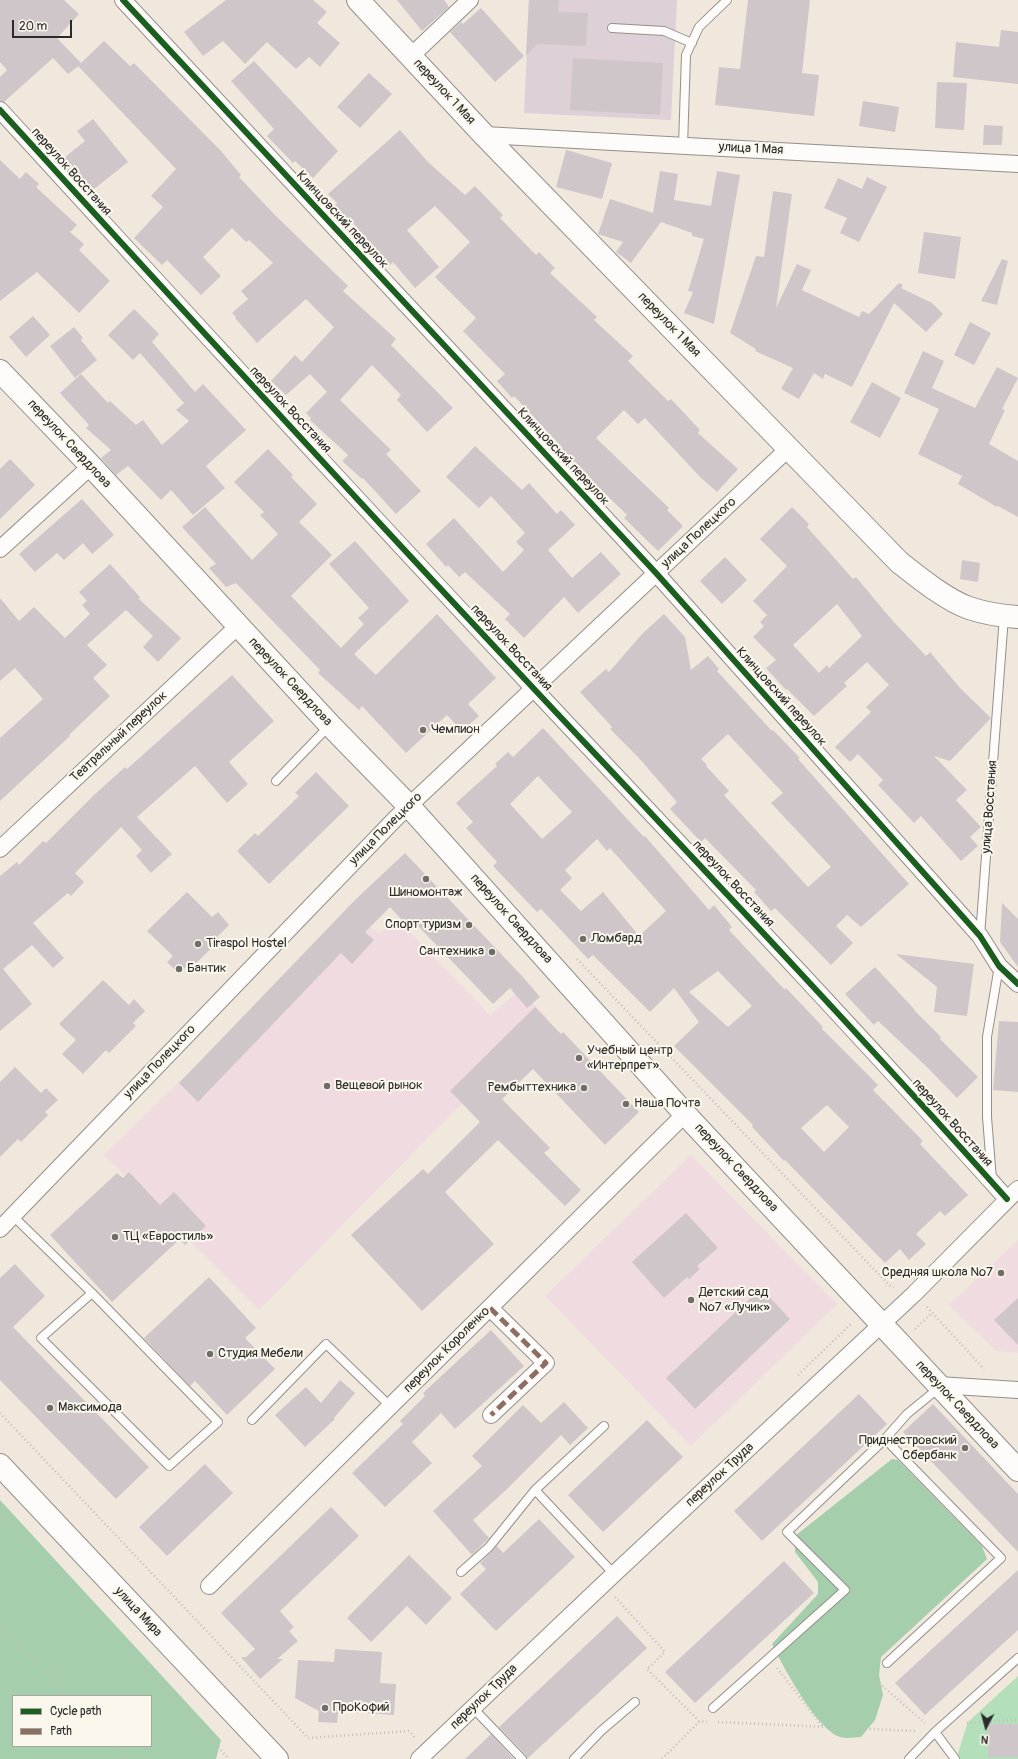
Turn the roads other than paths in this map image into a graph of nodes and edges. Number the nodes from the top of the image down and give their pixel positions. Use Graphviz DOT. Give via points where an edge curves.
graph roads {
  1 [pos="123,0"];
  2 [pos="358,0"];
  3 [pos="470,0"];
  4 [pos="727,0"];
  5 [pos="612,28"];
  6 [pos="692,43"];
  7 [pos="411,56"];
  8 [pos="0,110"];
  9 [pos="484,135"];
  10 [pos="683,146"];
  11 [pos="1018,164"];
  12 [pos="0,371"];
  13 [pos="789,448"];
  14 [pos="90,466"];
  15 [pos="0,549"];
  16 [pos="656,573"];
  17 [pos="1011,617"];
  18 [pos="238,626"];
  19 [pos="533,688"];
  20 [pos="330,725"];
  21 [pos="276,781"];
  22 [pos="408,806"];
  23 [pos="0,849"];
  24 [pos="980,936"];
  25 [pos="999,966"];
  26 [pos="1018,984"];
  27 [pos="685,1114"];
  28 [pos="992,1183"];
  29 [pos="1012,1194"];
  30 [pos="13,1216"];
  31 [pos="0,1229"];
  32 [pos="92,1293"];
  33 [pos="490,1308"];
  34 [pos="882,1325"];
  35 [pos="940,1386"];
  36 [pos="1018,1390"];
  37 [pos="390,1406"];
  38 [pos="491,1415"];
  39 [pos="252,1420"];
  40 [pos="604,1426"];
  41 [pos="885,1439"];
  42 [pos="0,1464"];
  43 [pos="1018,1470"];
  44 [pos="535,1490"];
  45 [pos="461,1572"];
  46 [pos="614,1574"];
  47 [pos="209,1586"];
  48 [pos="1018,1658"];
  49 [pos="887,1663"];
  50 [pos="635,1702"];
  51 [pos="473,1708"];
  52 [pos="713,1708"];
  53 [pos="935,1732"];
  54 [pos="422,1756"];
  55 [pos="277,1759"];
  56 [pos="522,1759"];
  57 [pos="574,1759"];
  58 [pos="909,1759"];
  59 [pos="955,1759"];
  1 -- 16 [label="street, Клинцовский переулок"];
  2 -- 7 [label="main road, переулок 1 Мая"];
  3 -- 7 [label="street"];
  4 -- 6 [label="lane" via="699,27"];
  5 -- 6 [label="lane" via="664,31"];
  6 -- 10 [label="lane" via="686,55"];
  7 -- 9 [label="main road, переулок 1 Мая"];
  8 -- 19 [label="street, переулок Восстания"];
  9 -- 10 [label="street, улица 1 Мая"];
  9 -- 13 [label="main road, переулок 1 Мая"];
  10 -- 11 [label="street, улица 1 Мая"];
  12 -- 14 [label="main road, переулок Свердлова"];
  13 -- 16 [label="street, улица Полецкого"];
  13 -- 17 [label="main road, переулок 1 Мая" via="899,562 933,588 968,608"];
  14 -- 15 [label="street"];
  14 -- 18 [label="main road, переулок Свердлова"];
  16 -- 19 [label="street, улица Полецкого"];
  16 -- 24 [label="street, Клинцовский переулок"];
  17 -- 24 [label="lane, улица Восстания"];
  18 -- 20 [label="main road, переулок Свердлова"];
  18 -- 23 [label="street, Театральный переулок"];
  19 -- 22 [label="street, улица Полецкого"];
  19 -- 28 [label="street, переулок Восстания" via="776,946"];
  20 -- 21 [label="lane"];
  20 -- 22 [label="main road, переулок Свердлова"];
  22 -- 27 [label="main road, переулок Свердлова"];
  22 -- 30 [label="street, улица Полецкого"];
  24 -- 25 [label="street"];
  25 -- 26 [label="street"];
  25 -- 28 [label="lane" via="987,1036 987,1117"];
  27 -- 33 [label="street, переулок Короленко"];
  27 -- 34 [label="main road, переулок Свердлова"];
  28 -- 29 [label="street, переулок Восстания"];
  29 -- 34 [label="street, переулок Труда"];
  30 -- 31 [label="street, улица Полецкого"];
  30 -- 32 [label="lane"];
  32 -- 32 [label="lane" via="218,1422 169,1466 41,1338"];
  33 -- 37 [label="street, переулок Короленко"];
  33 -- 38 [label="street" via="546,1363"];
  34 -- 35 [label="main road, переулок Свердлова"];
  34 -- 46 [label="street, переулок Труда"];
  35 -- 36 [label="street"];
  35 -- 41 [label="lane" via="907,1414"];
  35 -- 43 [label="main road, переулок Свердлова"];
  37 -- 39 [label="lane" via="326,1344"];
  37 -- 47 [label="street, переулок Короленко"];
  40 -- 44 [label="lane"];
  41 -- 49 [label="lane" via="1001,1558"];
  41 -- 52 [label="lane" via="787,1532 845,1590"];
  42 -- 55 [label="main road, улица Мира"];
  44 -- 45 [label="lane" via="489,1547"];
  44 -- 46 [label="lane"];
  46 -- 51 [label="street, переулок Труда"];
  48 -- 53 [label="lane"];
  50 -- 57 [label="lane"];
  51 -- 54 [label="street, переулок Труда"];
  51 -- 56 [label="lane"];
  53 -- 58 [label="lane"];
  53 -- 59 [label="lane"];
}
